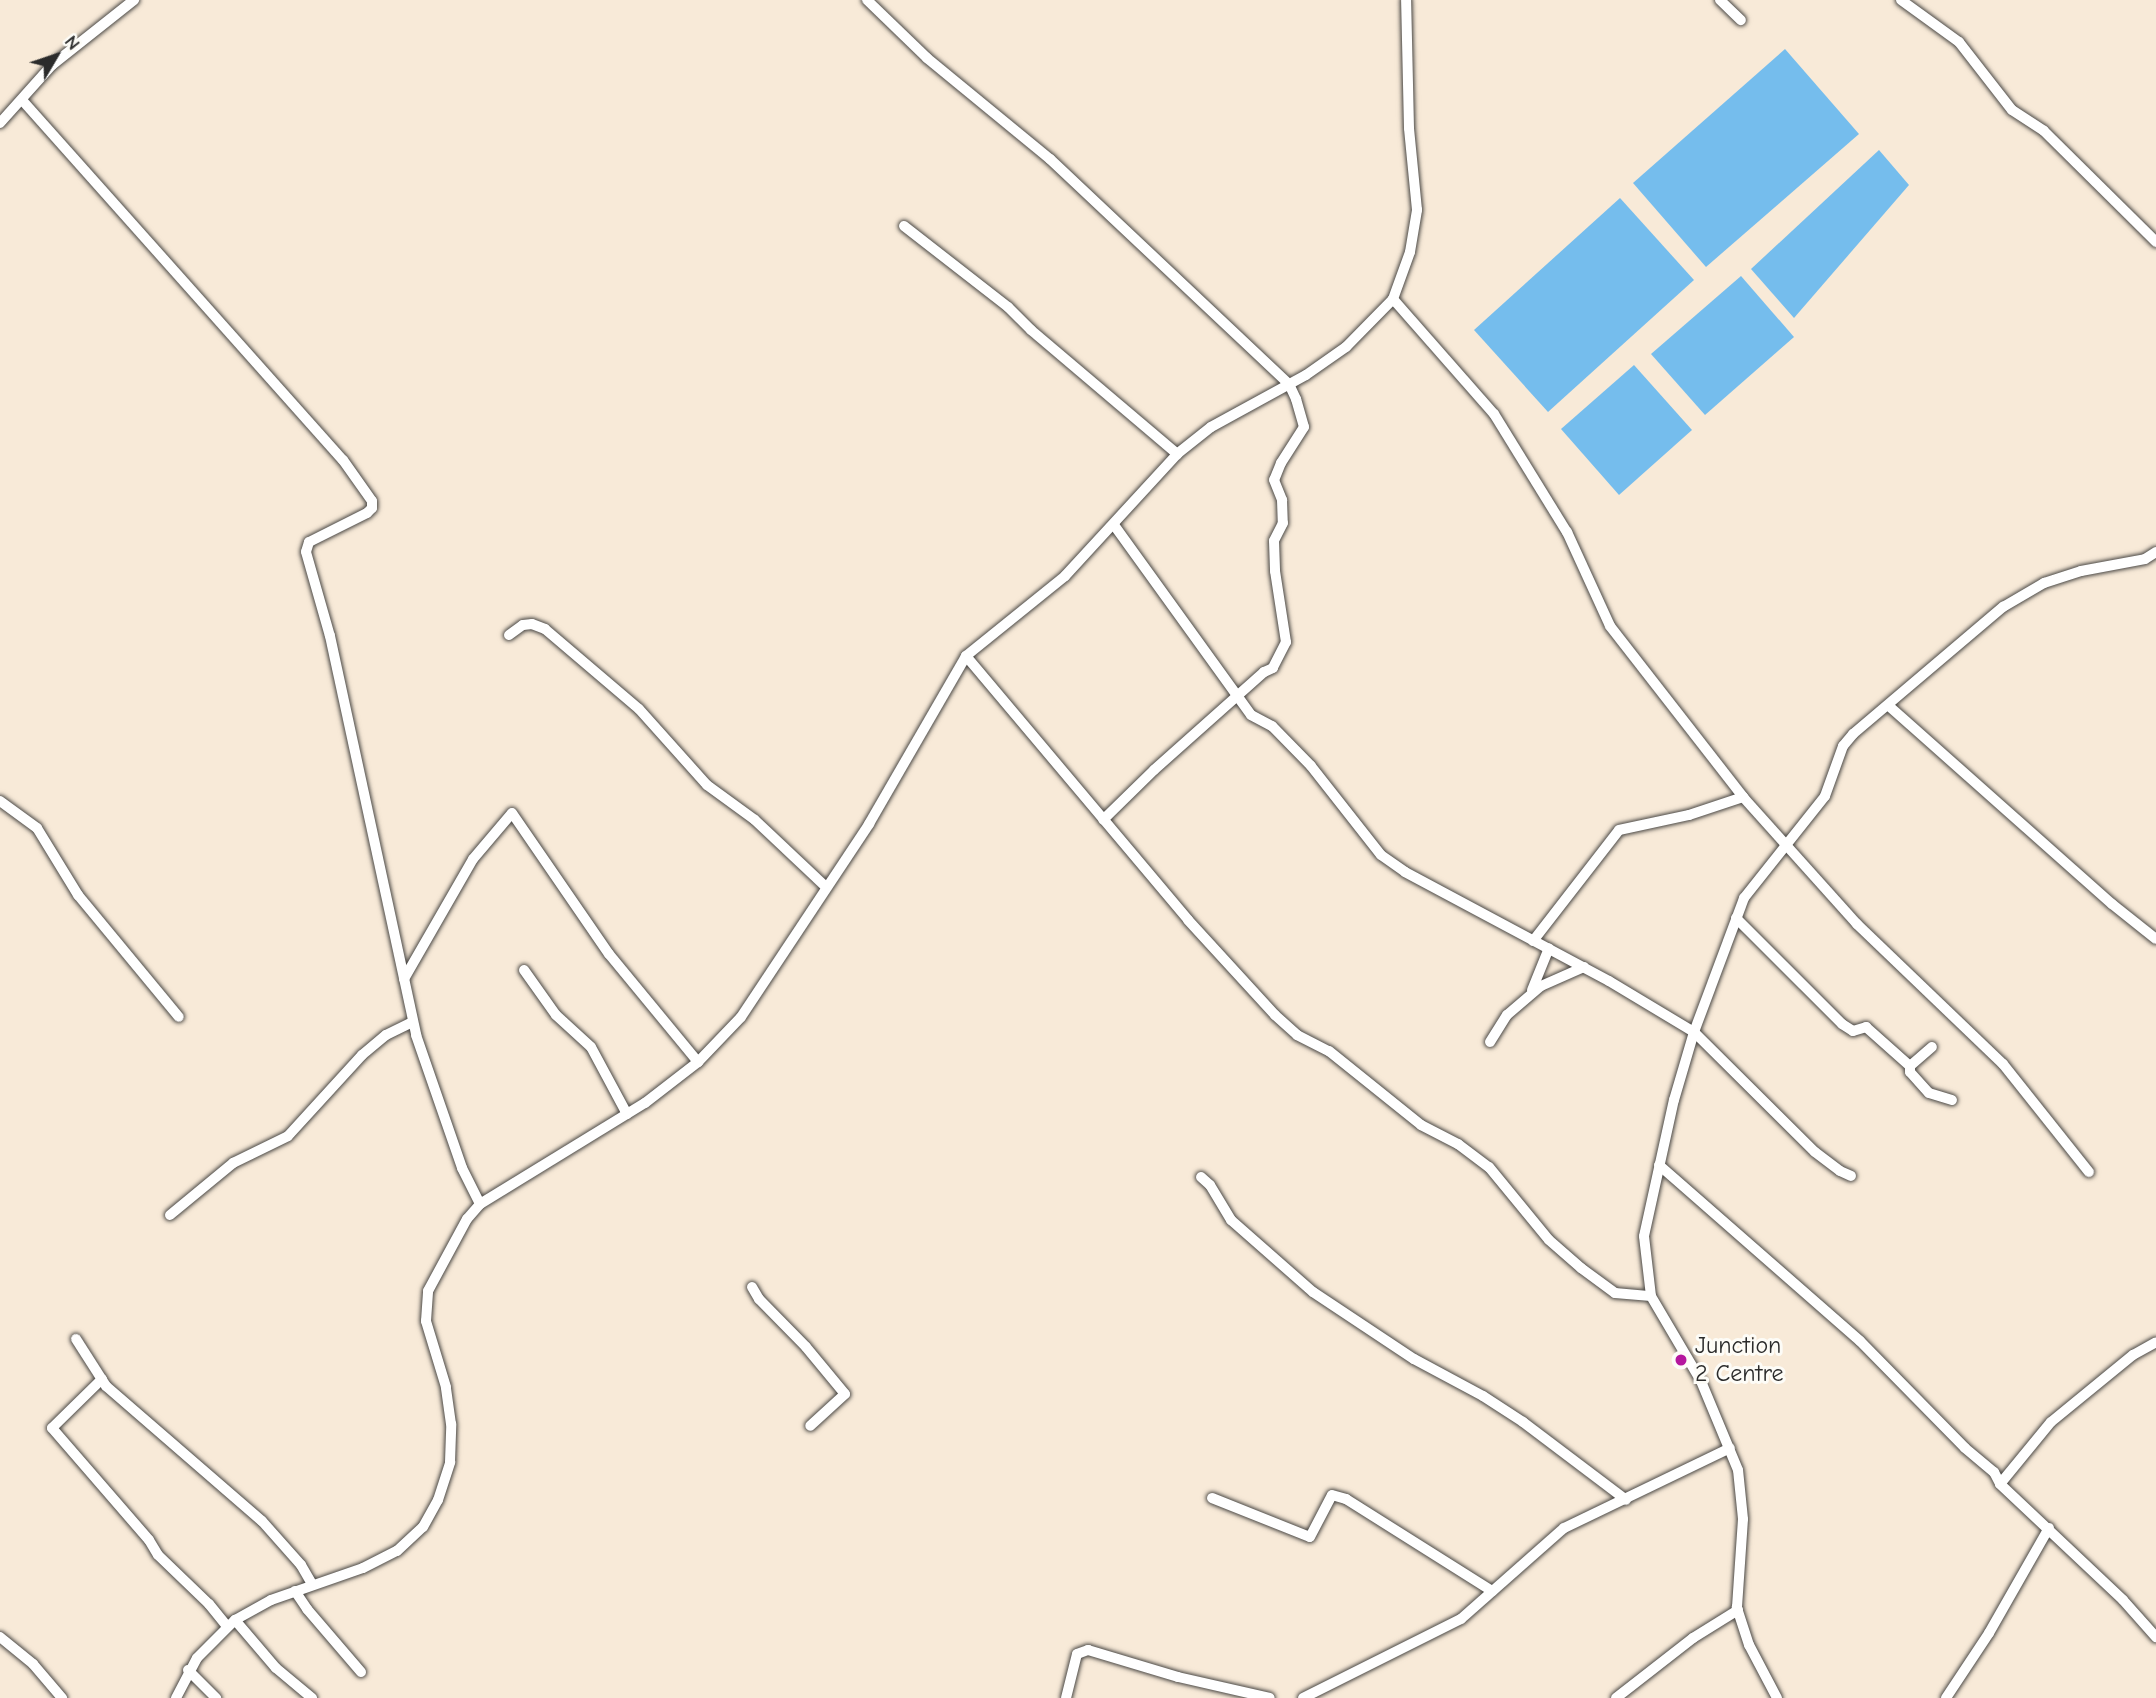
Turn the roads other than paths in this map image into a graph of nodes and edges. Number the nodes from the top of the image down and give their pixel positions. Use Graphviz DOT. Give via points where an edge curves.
graph roads {
  1 [pos="134,0"];
  2 [pos="867,0"];
  3 [pos="1406,0"];
  4 [pos="1720,0"];
  5 [pos="1901,0"];
  6 [pos="1741,20"];
  7 [pos="22,100"];
  8 [pos="0,123"];
  9 [pos="904,226"];
  10 [pos="2156,242"];
  11 [pos="1393,299"];
  12 [pos="1289,384"];
  13 [pos="1177,454"];
  14 [pos="1114,525"];
  15 [pos="2156,552"];
  16 [pos="509,635"];
  17 [pos="966,656"];
  18 [pos="1238,696"];
  19 [pos="1889,706"];
  20 [pos="1743,797"];
  21 [pos="0,801"];
  22 [pos="1103,820"];
  23 [pos="1785,847"];
  24 [pos="825,886"];
  25 [pos="1736,918"];
  26 [pos="2156,939"];
  27 [pos="1533,941"];
  28 [pos="1549,948"];
  29 [pos="1584,967"];
  30 [pos="524,970"];
  31 [pos="404,979"];
  32 [pos="1526,999"];
  33 [pos="179,1017"];
  34 [pos="413,1022"];
  35 [pos="1694,1032"];
  36 [pos="1490,1042"];
  37 [pos="1932,1046"];
  38 [pos="698,1062"];
  39 [pos="1910,1066"];
  40 [pos="1952,1100"];
  41 [pos="627,1114"];
  42 [pos="1659,1165"];
  43 [pos="2089,1172"];
  44 [pos="1851,1175"];
  45 [pos="1201,1177"];
  46 [pos="480,1203"];
  47 [pos="170,1215"];
  48 [pos="752,1287"];
  49 [pos="1651,1296"];
  50 [pos="76,1339"];
  51 [pos="2156,1342"];
  52 [pos="102,1379"];
  53 [pos="810,1426"];
  54 [pos="1730,1448"];
  55 [pos="2000,1484"];
  56 [pos="1212,1498"];
  57 [pos="1626,1500"];
  58 [pos="2049,1528"];
  59 [pos="312,1584"];
  60 [pos="295,1591"];
  61 [pos="1492,1591"];
  62 [pos="1738,1610"];
  63 [pos="231,1623"];
  64 [pos="0,1637"];
  65 [pos="2156,1637"];
  66 [pos="188,1670"];
  67 [pos="361,1672"];
  68 [pos="62,1698"];
  69 [pos="176,1698"];
  70 [pos="216,1698"];
  71 [pos="312,1698"];
  72 [pos="1066,1698"];
  73 [pos="1270,1698"];
  74 [pos="1303,1698"];
  75 [pos="1616,1698"];
  76 [pos="1777,1698"];
  77 [pos="1945,1698"];
  1 -- 7 [label="street" via="52,65"];
  2 -- 12 [label="street" via="927,58 1050,159"];
  3 -- 11 [label="street" via="1409,128 1417,210 1410,252"];
  4 -- 6 [label="street"];
  5 -- 10 [label="street" via="1959,43 2012,110 2044,131"];
  7 -- 8 [label="street"];
  7 -- 31 [label="street" via="343,460 372,501 367,513 306,547 330,636"];
  9 -- 13 [label="street" via="1008,307"];
  11 -- 12 [label="street" via="1346,347"];
  11 -- 20 [label="street" via="1494,414 1567,532 1610,626"];
  12 -- 13 [label="street" via="1211,427"];
  12 -- 18 [label="street" via="1304,427 1274,480 1282,500 1283,523 1274,541 1286,642 1273,668"];
  13 -- 14 [label="street"];
  14 -- 17 [label="street" via="1065,576"];
  14 -- 18 [label="street"];
  15 -- 19 [label="street" via="2144,559 2081,571 2034,589 2003,607"];
  16 -- 24 [label="street" via="523,625 545,629 639,709 707,785 755,820"];
  17 -- 22 [label="street"];
  17 -- 24 [label="street" via="869,824"];
  18 -- 22 [label="street"];
  18 -- 27 [label="street" via="1251,715 1272,726 1311,766 1389,862"];
  19 -- 23 [label="street" via="1843,746 1825,796"];
  19 -- 26 [label="street"];
  20 -- 23 [label="street"];
  20 -- 27 [label="street" via="1689,815 1619,830"];
  21 -- 33 [label="street" via="37,828 78,895"];
  22 -- 49 [label="street" via="1188,920 1297,1035 1329,1051 1421,1125 1489,1167 1549,1240 1581,1268 1615,1293"];
  23 -- 25 [label="street" via="1744,898"];
  23 -- 43 [label="street" via="1857,924 2003,1065"];
  24 -- 38 [label="street" via="741,1017"];
  25 -- 35 [label="street"];
  25 -- 39 [label="street" via="1842,1024 1853,1031 1866,1027"];
  27 -- 28 [label="street"];
  28 -- 29 [label="street"];
  28 -- 32 [label="street"];
  29 -- 32 [label="street" via="1541,986"];
  29 -- 35 [label="street"];
  30 -- 41 [label="street" via="555,1015 591,1047"];
  31 -- 34 [label="street"];
  31 -- 38 [label="street" via="473,859 512,813 609,954"];
  32 -- 36 [label="street" via="1507,1015"];
  34 -- 46 [label="street" via="462,1168"];
  34 -- 47 [label="street" via="386,1035 362,1055 288,1136 233,1163"];
  35 -- 42 [label="street"];
  35 -- 44 [label="street" via="1815,1152"];
  37 -- 39 [label="street"];
  38 -- 41 [label="street"];
  39 -- 40 [label="street" via="1929,1093"];
  41 -- 46 [label="street"];
  42 -- 49 [label="street" via="1644,1236"];
  42 -- 55 [label="street" via="1860,1341 1994,1472"];
  45 -- 57 [label="street" via="1231,1220 1313,1292 1414,1359 1503,1409"];
  46 -- 59 [label="street" via="454,1240 428,1291 426,1321 446,1387 451,1424 450,1462 438,1500 423,1527 397,1550 363,1568"];
  48 -- 53 [label="street" via="845,1394"];
  49 -- 54 [label="street" via="1701,1381"];
  50 -- 52 [label="street"];
  51 -- 55 [label="street" via="2133,1355 2051,1422"];
  52 -- 59 [label="street" via="262,1521"];
  52 -- 63 [label="street" via="52,1428 158,1555"];
  54 -- 57 [label="street"];
  54 -- 62 [label="street" via="1738,1470 1743,1520"];
  55 -- 58 [label="street"];
  56 -- 61 [label="street" via="1310,1537 1332,1495 1346,1499"];
  57 -- 61 [label="street" via="1564,1528"];
  58 -- 65 [label="street"];
  58 -- 77 [label="street" via="1989,1633"];
  59 -- 60 [label="street"];
  60 -- 63 [label="street"];
  60 -- 67 [label="street"];
  61 -- 74 [label="street" via="1461,1619"];
  62 -- 75 [label="street" via="1693,1638"];
  62 -- 76 [label="street" via="1749,1645"];
  63 -- 66 [label="street"];
  63 -- 71 [label="street"];
  64 -- 68 [label="street"];
  66 -- 69 [label="street"];
  66 -- 70 [label="street"];
  72 -- 73 [label="street" via="1077,1654 1088,1650"];
}
